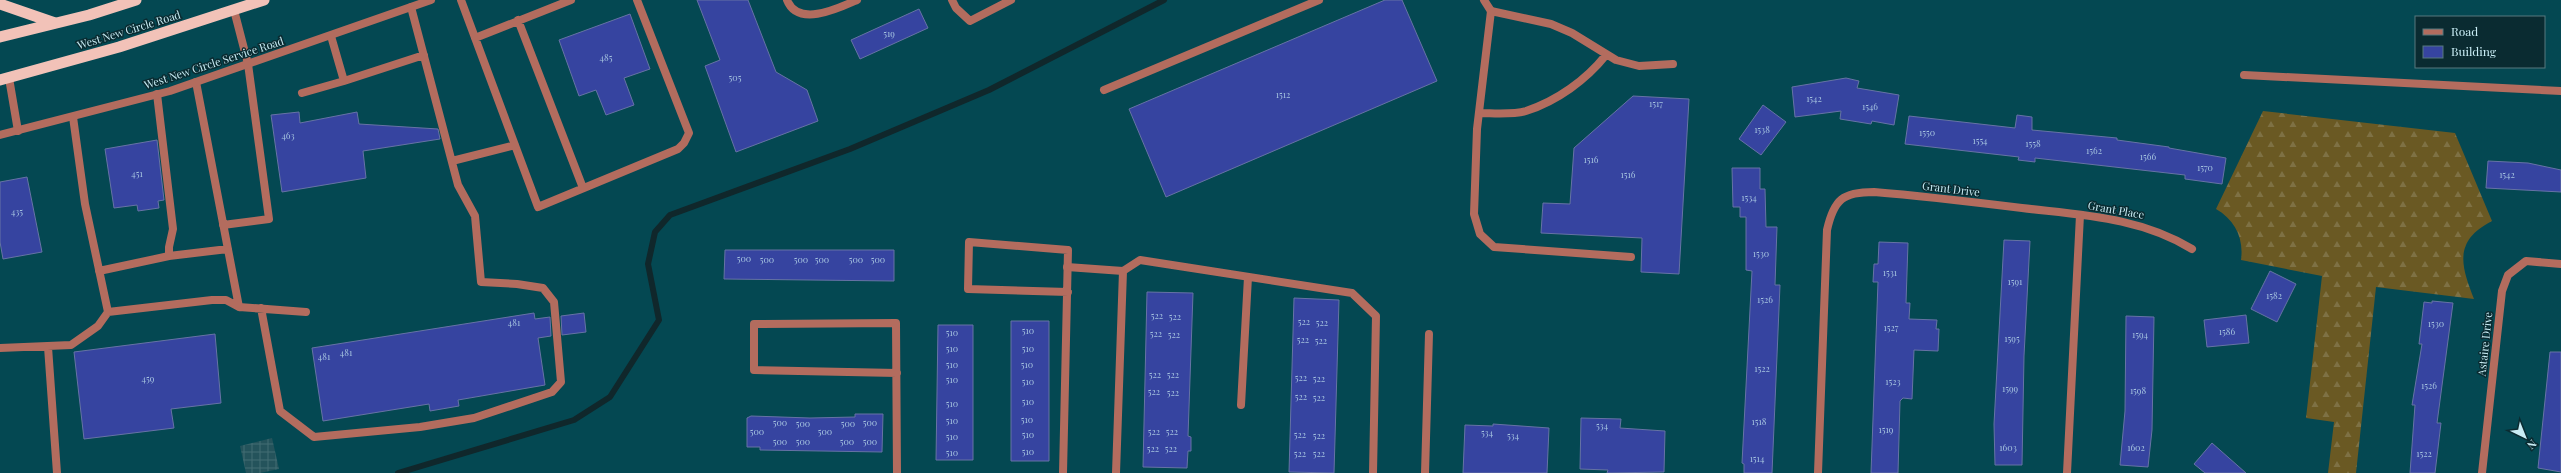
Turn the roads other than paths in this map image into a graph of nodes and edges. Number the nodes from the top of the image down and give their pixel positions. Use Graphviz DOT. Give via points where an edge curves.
graph roads {
  1 [pos="136,0"];
  2 [pos="264,0"];
  3 [pos="431,0"];
  4 [pos="461,0"];
  5 [pos="571,0"];
  6 [pos="637,0"];
  7 [pos="787,0"];
  8 [pos="857,0"];
  9 [pos="952,0"];
  10 [pos="1011,0"];
  11 [pos="1319,0"];
  12 [pos="1484,0"];
  13 [pos="0,4"];
  14 [pos="411,7"];
  15 [pos="234,10"];
  16 [pos="1491,11"];
  17 [pos="518,20"];
  18 [pos="55,23"];
  19 [pos="331,36"];
  20 [pos="0,37"];
  21 [pos="475,38"];
  22 [pos="424,55"];
  23 [pos="1606,55"];
  24 [pos="248,64"];
  25 [pos="1674,64"];
  26 [pos="2244,75"];
  27 [pos="4,79"];
  28 [pos="344,81"];
  29 [pos="196,82"];
  30 [pos="1104,90"];
  31 [pos="2561,92"];
  32 [pos="302,93"];
  33 [pos="157,94"];
  34 [pos="1479,113"];
  35 [pos="73,117"];
  36 [pos="18,131"];
  37 [pos="0,135"];
  38 [pos="514,144"];
  39 [pos="452,161"];
  40 [pos="583,188"];
  41 [pos="2080,215"];
  42 [pos="223,225"];
  43 [pos="228,249"];
  44 [pos="2192,249"];
  45 [pos="169,256"];
  46 [pos="1631,257"];
  47 [pos="2561,264"];
  48 [pos="1067,267"];
  49 [pos="99,271"];
  50 [pos="1123,271"];
  51 [pos="1248,276"];
  52 [pos="1068,292"];
  53 [pos="239,306"];
  54 [pos="261,308"];
  55 [pos="108,312"];
  56 [pos="306,312"];
  57 [pos="1429,334"];
  58 [pos="48,347"];
  59 [pos="0,348"];
  60 [pos="897,373"];
  61 [pos="1241,405"];
  62 [pos="57,473"];
  63 [pos="897,473"];
  64 [pos="1063,473"];
  65 [pos="1116,473"];
  66 [pos="1373,473"];
  67 [pos="1424,473"];
  68 [pos="1818,473"];
  69 [pos="2067,473"];
  70 [pos="2482,473"];
  1 -- 18 [label="highway"];
  2 -- 15 [label="highway, West New Circle Road"];
  3 -- 14 [label="street, West New Circle Service Road"];
  4 -- 21 [label="street"];
  5 -- 17 [label="street"];
  6 -- 40 [label="street" via="689,133 684,144 678,149"];
  7 -- 8 [label="street" via="800,13 826,14"];
  9 -- 10 [label="street" via="956,8 970,21"];
  11 -- 30 [label="street"];
  12 -- 16 [label="street"];
  13 -- 18 [label="highway"];
  14 -- 19 [label="street, West New Circle Service Road"];
  14 -- 22 [label="street"];
  15 -- 24 [label="street"];
  15 -- 27 [label="highway, West New Circle Road" via="119,47"];
  16 -- 23 [label="street" via="1551,24 1572,33"];
  16 -- 34 [label="street"];
  17 -- 21 [label="street"];
  17 -- 40 [label="street"];
  18 -- 20 [label="highway"];
  19 -- 24 [label="street, West New Circle Service Road"];
  19 -- 28 [label="street"];
  21 -- 38 [label="street"];
  22 -- 28 [label="street"];
  22 -- 39 [label="street"];
  23 -- 25 [label="street" via="1639,66"];
  23 -- 34 [label="street" via="1594,70 1559,96 1524,111"];
  24 -- 29 [label="street, West New Circle Service Road"];
  24 -- 42 [label="street" via="269,219"];
  26 -- 31 [label="street"];
  27 -- 36 [label="street"];
  28 -- 32 [label="street"];
  29 -- 33 [label="street, West New Circle Service Road"];
  29 -- 42 [label="street"];
  33 -- 35 [label="street, West New Circle Service Road"];
  33 -- 45 [label="street" via="173,229"];
  34 -- 46 [label="street" via="1474,214 1480,234 1494,247"];
  35 -- 36 [label="street, West New Circle Service Road"];
  35 -- 49 [label="street" via="85,204"];
  36 -- 37 [label="street, West New Circle Service Road"];
  38 -- 39 [label="street"];
  38 -- 40 [label="street" via="538,207"];
  39 -- 54 [label="street" via="458,184 475,216 481,282 542,288 554,302 561,382 552,392 474,418 420,427 314,437 280,411"];
  41 -- 44 [label="street, Grant Place" via="2124,221 2151,228"];
  41 -- 68 [label="street, Grant Drive" via="1874,192 1854,192 1839,200 1831,211 1827,230"];
  41 -- 69 [label="street"];
  42 -- 43 [label="street"];
  43 -- 45 [label="street"];
  43 -- 53 [label="street"];
  45 -- 49 [label="street"];
  47 -- 70 [label="street, Astaire Drive" via="2526,261 2508,275 2506,280 2502,291"];
  48 -- 50 [label="street"];
  48 -- 52 [label="street"];
  48 -- 52 [label="street" via="1068,250 969,242 968,289"];
  49 -- 55 [label="street"];
  50 -- 51 [label="street" via="1140,260"];
  50 -- 65 [label="street"];
  51 -- 61 [label="street"];
  51 -- 66 [label="street" via="1352,292 1376,316"];
  52 -- 64 [label="street"];
  53 -- 54 [label="street"];
  53 -- 55 [label="street" via="226,300 212,300"];
  54 -- 56 [label="street"];
  55 -- 58 [label="street" via="98,326 72,345"];
  57 -- 67 [label="street"];
  58 -- 59 [label="street"];
  58 -- 62 [label="street"];
  60 -- 60 [label="street" via="896,323 754,324 754,370"];
  60 -- 63 [label="street"];
}
